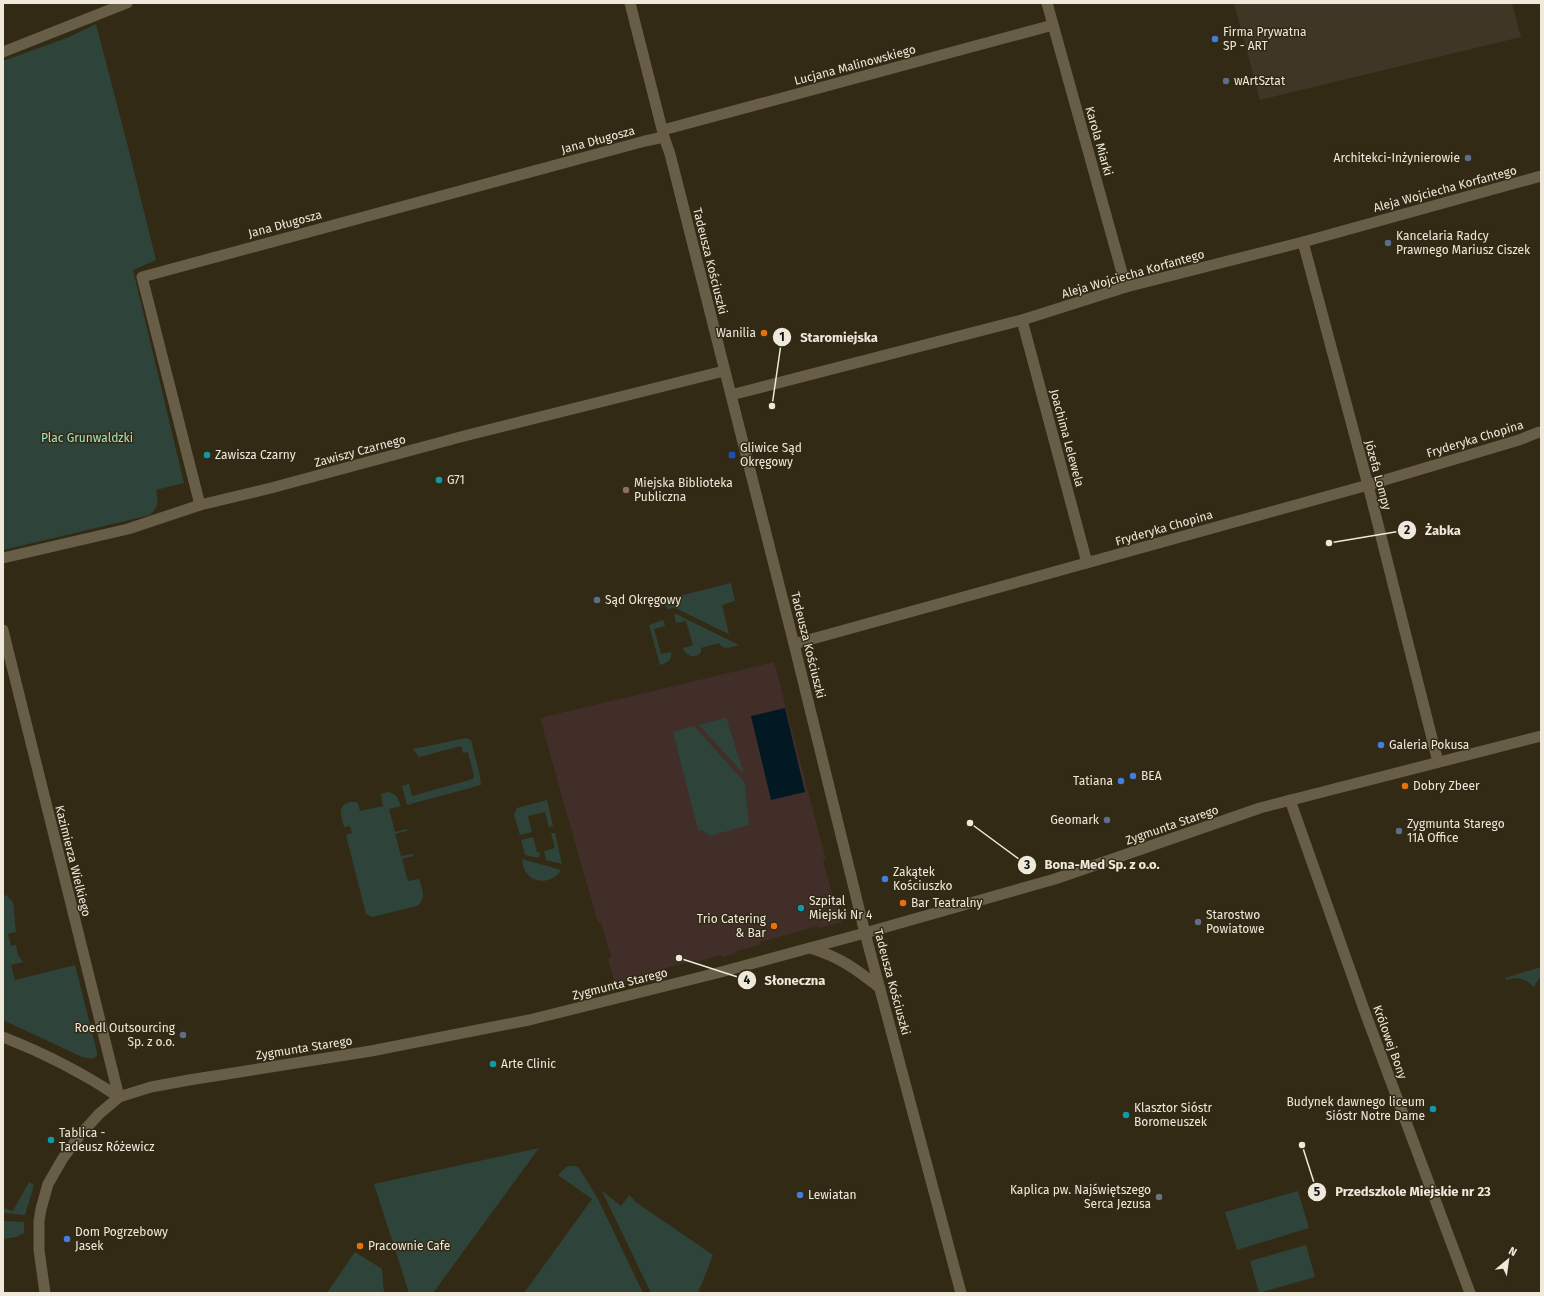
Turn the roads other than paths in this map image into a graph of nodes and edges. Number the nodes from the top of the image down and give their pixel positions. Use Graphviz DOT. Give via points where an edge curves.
graph roads {
  1 [pos="127,3"];
  2 [pos="630,3"];
  3 [pos="1047,3"];
  4 [pos="1053,25"];
  5 [pos="3,52"];
  6 [pos="664,134"];
  7 [pos="1541,176"];
  8 [pos="1303,242"];
  9 [pos="1126,287"];
  10 [pos="1022,320"];
  11 [pos="724,371"];
  12 [pos="731,396"];
  13 [pos="1539,432"];
  14 [pos="1368,485"];
  15 [pos="200,506"];
  16 [pos="3,558"];
  17 [pos="1087,563"];
  18 [pos="3,630"];
  19 [pos="794,644"];
  20 [pos="1541,736"];
  21 [pos="1438,762"];
  22 [pos="1290,800"];
  23 [pos="866,933"];
  24 [pos="810,948"];
  25 [pos="880,988"];
  26 [pos="3,1037"];
  27 [pos="119,1098"];
  28 [pos="45,1293"];
  29 [pos="961,1293"];
  30 [pos="1470,1293"];
  1 -- 5 [label="street"];
  2 -- 6 [label="street, Tadeusza Kościuszki"];
  3 -- 4 [label="street, Karola Miarki"];
  4 -- 6 [label="street, Lucjana Malinowskiego"];
  4 -- 9 [label="street, Karola Miarki"];
  6 -- 11 [label="street, Tadeusza Kościuszki"];
  6 -- 15 [label="street, Jana Długosza" via="142,277"];
  7 -- 8 [label="street, Aleja Wojciecha Korfantego"];
  8 -- 9 [label="street, Aleja Wojciecha Korfantego"];
  8 -- 14 [label="street, Józefa Lompy"];
  9 -- 10 [label="street, Aleja Wojciecha Korfantego"];
  10 -- 12 [label="street, Aleja Wojciecha Korfantego"];
  10 -- 17 [label="street, Joachima Lelewela"];
  11 -- 12 [label="street, Tadeusza Kościuszki"];
  11 -- 15 [label="street, Zawiszy Czarnego"];
  12 -- 19 [label="street, Tadeusza Kościuszki"];
  13 -- 14 [label="street, Fryderyka Chopina"];
  14 -- 17 [label="street, Fryderyka Chopina"];
  14 -- 21 [label="street, Józefa Lompy"];
  15 -- 16 [label="street, Zawiszy Czarnego" via="128,529"];
  17 -- 19 [label="street, Fryderyka Chopina"];
  18 -- 27 [label="street, Kazimierza Wielkiego"];
  19 -- 23 [label="street, Tadeusza Kościuszki"];
  20 -- 21 [label="street, Zygmunta Starego"];
  21 -- 22 [label="street, Zygmunta Starego"];
  22 -- 23 [label="street, Zygmunta Starego" via="1055,879"];
  22 -- 30 [label="street, Królowej Bony" via="1366,1015"];
  23 -- 24 [label="street, Zygmunta Starego"];
  23 -- 25 [label="street, Tadeusza Kościuszki"];
  24 -- 25 [label="street" via="836,957"];
  24 -- 27 [label="street, Zygmunta Starego" via="529,1020 371,1051 151,1087"];
  25 -- 29 [label="street, Tadeusza Kościuszki"];
  26 -- 27 [label="street" via="59,1062"];
  27 -- 28 [label="street, Zygmunta Starego" via="99,1114 80,1135 48,1184 39,1221 39,1250"];
}
